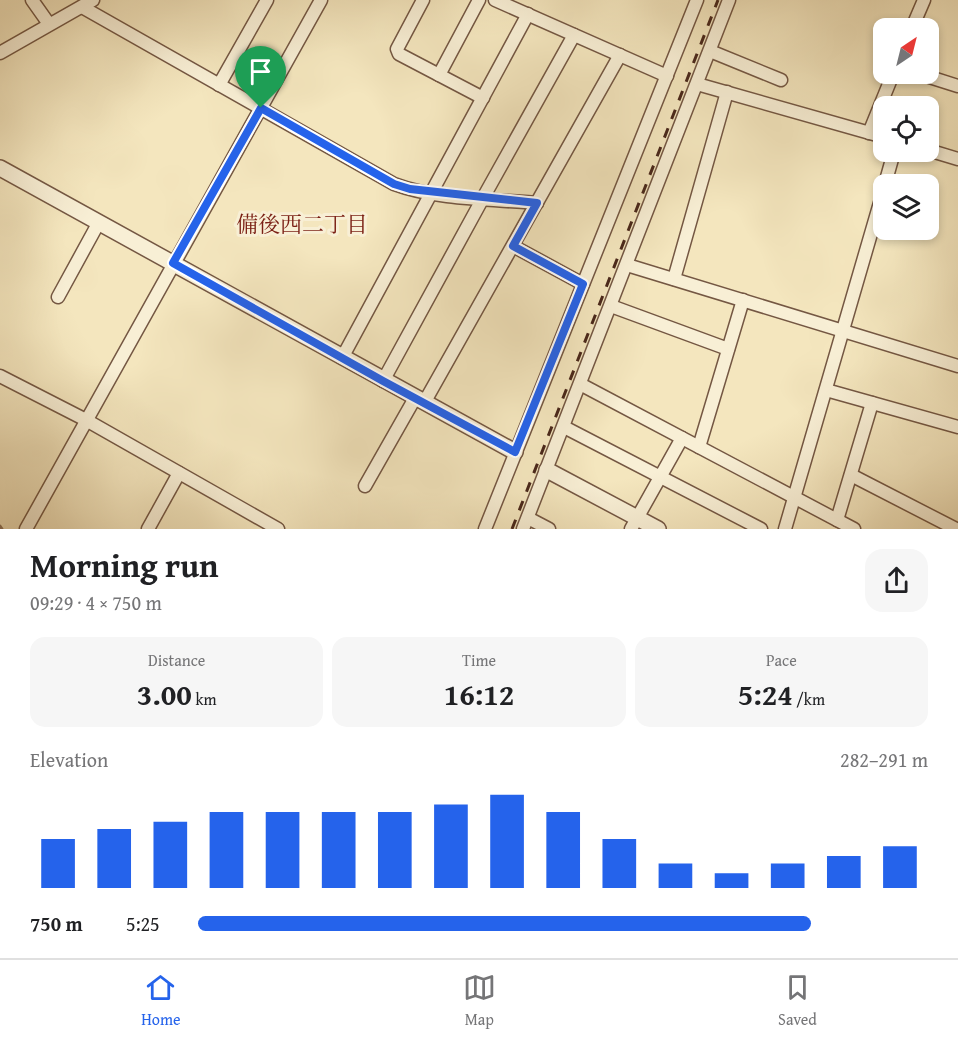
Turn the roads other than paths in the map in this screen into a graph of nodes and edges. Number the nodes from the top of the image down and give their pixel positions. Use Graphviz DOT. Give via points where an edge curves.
graph roads {
  1 [pos="32,0"];
  2 [pos="93,0"];
  3 [pos="267,0"];
  4 [pos="321,0"];
  5 [pos="423,0"];
  6 [pos="479,0"];
  7 [pos="495,0"];
  8 [pos="697,0"];
  9 [pos="729,0"];
  10 [pos="924,0"];
  11 [pos="82,7"];
  12 [pos="528,14"];
  13 [pos="916,18"];
  14 [pos="49,24"];
  15 [pos="574,35"];
  16 [pos="710,51"];
  17 [pos="0,53"];
  18 [pos="620,55"];
  19 [pos="439,75"];
  20 [pos="667,75"];
  21 [pos="781,80"];
  22 [pos="939,80"];
  23 [pos="697,84"];
  24 [pos="889,84"];
  25 [pos="219,86"];
  26 [pos="958,86"];
  27 [pos="727,92"];
  28 [pos="483,98"];
  29 [pos="261,108"];
  30 [pos="868,133"];
  31 [pos="873,135"];
  32 [pos="939,153"];
  33 [pos="958,159"];
  34 [pos="0,168"];
  35 [pos="431,193"];
  36 [pos="483,198"];
  37 [pos="537,203"];
  38 [pos="99,222"];
  39 [pos="873,225"];
  40 [pos="513,246"];
  41 [pos="173,263"];
  42 [pos="627,265"];
  43 [pos="674,279"];
  44 [pos="583,284"];
  45 [pos="58,297"];
  46 [pos="743,300"];
  47 [pos="611,306"];
  48 [pos="842,331"];
  49 [pos="728,349"];
  50 [pos="342,358"];
  51 [pos="958,366"];
  52 [pos="0,376"];
  53 [pos="383,381"];
  54 [pos="580,384"];
  55 [pos="826,390"];
  56 [pos="420,401"];
  57 [pos="872,403"];
  58 [pos="86,420"];
  59 [pos="564,427"];
  60 [pos="958,427"];
  61 [pos="682,438"];
  62 [pos="699,447"];
  63 [pos="515,452"];
  64 [pos="547,470"];
  65 [pos="178,473"];
  66 [pos="851,475"];
  67 [pos="660,477"];
  68 [pos="365,486"];
  69 [pos="795,497"];
  70 [pos="837,520"];
  71 [pos="526,523"];
  72 [pos="634,524"];
  73 [pos="26,529"];
  74 [pos="148,529"];
  75 [pos="279,529"];
  76 [pos="485,529"];
  77 [pos="549,529"];
  78 [pos="658,529"];
  79 [pos="761,529"];
  80 [pos="785,529"];
  81 [pos="855,529"];
  82 [pos="956,529"];
  1 -- 14 [label="street"];
  2 -- 11 [label="street"];
  3 -- 25 [label="street"];
  4 -- 29 [label="street"];
  5 -- 19 [label="street" via="397,49 399,54"];
  6 -- 19 [label="street"];
  7 -- 12 [label="street"];
  8 -- 20 [label="street"];
  9 -- 16 [label="street"];
  10 -- 13 [label="street"];
  11 -- 14 [label="street"];
  11 -- 25 [label="street"];
  12 -- 15 [label="street"];
  12 -- 28 [label="street"];
  14 -- 17 [label="street"];
  15 -- 18 [label="street"];
  15 -- 36 [label="street"];
  16 -- 21 [label="street"];
  16 -- 23 [label="street"];
  18 -- 20 [label="street"];
  18 -- 37 [label="street"];
  19 -- 28 [label="street"];
  20 -- 44 [label="street"];
  22 -- 26 [label="street"];
  23 -- 27 [label="street"];
  23 -- 42 [label="street"];
  24 -- 30 [label="street"];
  25 -- 29 [label="street"];
  27 -- 30 [label="street"];
  27 -- 43 [label="street"];
  28 -- 35 [label="street"];
  29 -- 35 [label="street" via="394,184"];
  29 -- 41 [label="street"];
  30 -- 31 [label="street"];
  32 -- 33 [label="street"];
  34 -- 38 [label="street"];
  35 -- 36 [label="street"];
  35 -- 50 [label="street"];
  36 -- 37 [label="street"];
  36 -- 53 [label="street"];
  37 -- 40 [label="street"];
  38 -- 41 [label="street"];
  38 -- 45 [label="street"];
  39 -- 48 [label="street"];
  40 -- 44 [label="street"];
  40 -- 56 [label="street"];
  41 -- 50 [label="street"];
  41 -- 58 [label="street"];
  42 -- 43 [label="street"];
  42 -- 47 [label="street"];
  43 -- 46 [label="street"];
  44 -- 63 [label="street"];
  46 -- 48 [label="street"];
  46 -- 49 [label="street"];
  47 -- 49 [label="street"];
  47 -- 54 [label="street"];
  48 -- 51 [label="street"];
  48 -- 55 [label="street"];
  49 -- 62 [label="street"];
  50 -- 53 [label="street"];
  52 -- 58 [label="street"];
  53 -- 56 [label="street"];
  54 -- 59 [label="street"];
  54 -- 61 [label="street"];
  55 -- 57 [label="street"];
  55 -- 69 [label="street"];
  56 -- 63 [label="street"];
  56 -- 68 [label="street"];
  57 -- 60 [label="street"];
  57 -- 66 [label="street"];
  58 -- 65 [label="street"];
  58 -- 73 [label="street"];
  59 -- 64 [label="street"];
  59 -- 67 [label="street"];
  61 -- 62 [label="street"];
  61 -- 67 [label="street"];
  62 -- 69 [label="street"];
  63 -- 76 [label="street"];
  64 -- 71 [label="street"];
  64 -- 72 [label="street"];
  65 -- 74 [label="street"];
  65 -- 75 [label="street"];
  66 -- 70 [label="street"];
  66 -- 82 [label="street"];
  67 -- 72 [label="street"];
  67 -- 79 [label="street"];
  69 -- 70 [label="street"];
  69 -- 80 [label="street"];
  70 -- 81 [label="street"];
  71 -- 77 [label="street"];
  72 -- 78 [label="street"];
}
